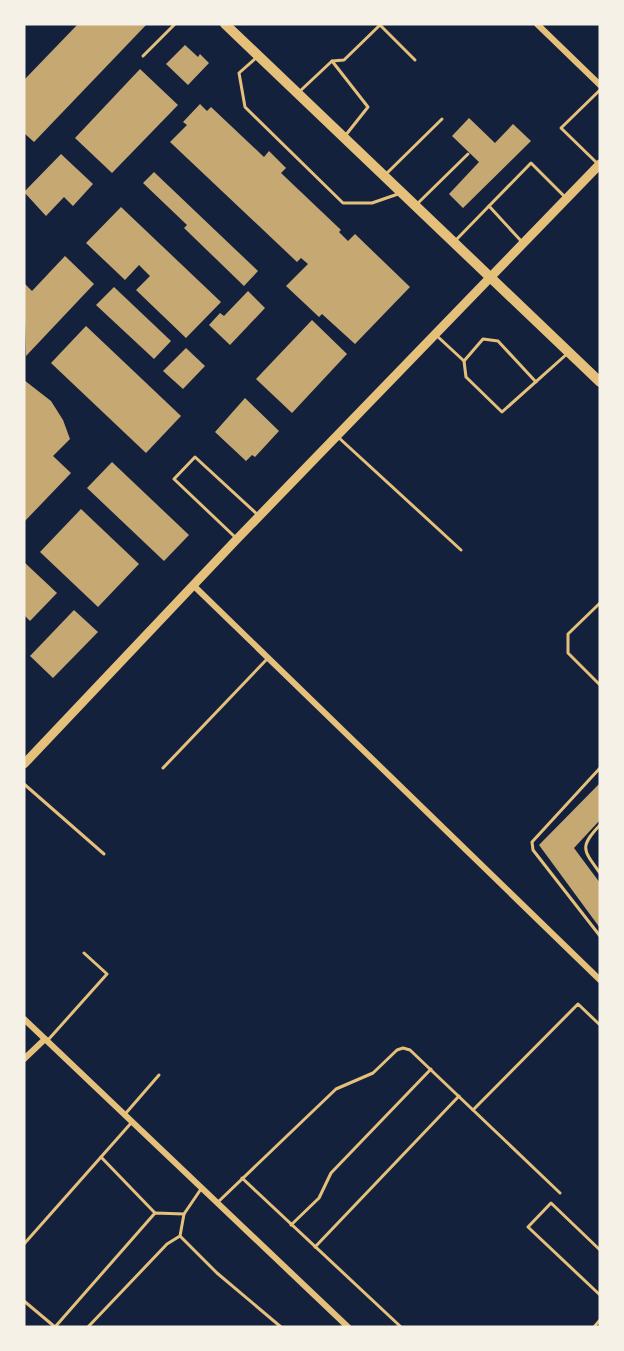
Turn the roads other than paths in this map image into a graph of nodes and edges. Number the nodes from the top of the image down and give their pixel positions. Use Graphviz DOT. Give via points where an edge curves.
graph roads {
  1 [pos="175,24"];
  2 [pos="225,24"];
  3 [pos="537,24"];
  4 [pos="143,56"];
  5 [pos="258,56"];
  6 [pos="415,60"];
  7 [pos="332,61"];
  8 [pos="600,85"];
  9 [pos="600,90"];
  10 [pos="297,93"];
  11 [pos="442,119"];
  12 [pos="344,137"];
  13 [pos="468,154"];
  14 [pos="599,165"];
  15 [pos="385,176"];
  16 [pos="402,192"];
  17 [pos="567,199"];
  18 [pos="416,205"];
  19 [pos="489,206"];
  20 [pos="454,242"];
  21 [pos="524,244"];
  22 [pos="492,278"];
  23 [pos="435,335"];
  24 [pos="570,352"];
  25 [pos="464,361"];
  26 [pos="536,382"];
  27 [pos="600,382"];
  28 [pos="337,435"];
  29 [pos="259,516"];
  30 [pos="237,539"];
  31 [pos="461,550"];
  32 [pos="193,585"];
  33 [pos="600,603"];
  34 [pos="268,658"];
  35 [pos="600,684"];
  36 [pos="24,764"];
  37 [pos="163,768"];
  38 [pos="600,768"];
  39 [pos="24,784"];
  40 [pos="600,825"];
  41 [pos="104,854"];
  42 [pos="600,873"];
  43 [pos="600,936"];
  44 [pos="84,952"];
  45 [pos="600,980"];
  46 [pos="24,1019"];
  47 [pos="600,1025"];
  48 [pos="46,1040"];
  49 [pos="24,1059"];
  50 [pos="430,1069"];
  51 [pos="159,1076"];
  52 [pos="459,1096"];
  53 [pos="473,1110"];
  54 [pos="124,1115"];
  55 [pos="132,1122"];
  56 [pos="101,1157"];
  57 [pos="242,1178"];
  58 [pos="202,1189"];
  59 [pos="560,1193"];
  60 [pos="216,1203"];
  61 [pos="155,1213"];
  62 [pos="184,1214"];
  63 [pos="291,1225"];
  64 [pos="180,1236"];
  65 [pos="24,1244"];
  66 [pos="315,1247"];
  67 [pos="600,1250"];
  68 [pos="600,1295"];
  69 [pos="24,1301"];
  70 [pos="600,1320"];
  71 [pos="55,1327"];
  72 [pos="88,1327"];
  73 [pos="281,1327"];
  74 [pos="348,1327"];
  75 [pos="401,1327"];
  76 [pos="594,1327"];
  1 -- 4 [label="lane"];
  2 -- 5 [label="main road"];
  3 -- 8 [label="street"];
  5 -- 10 [label="main road"];
  5 -- 16 [label="lane" via="239,73 245,107 343,203 372,203"];
  6 -- 7 [label="lane" via="380,25 344,60"];
  7 -- 10 [label="lane"];
  7 -- 12 [label="lane" via="368,107"];
  9 -- 14 [label="lane" via="561,128"];
  10 -- 12 [label="main road"];
  11 -- 15 [label="lane"];
  12 -- 15 [label="main road"];
  13 -- 18 [label="lane"];
  14 -- 17 [label="main road"];
  15 -- 16 [label="main road"];
  16 -- 18 [label="main road"];
  17 -- 19 [label="lane" via="531,163"];
  17 -- 21 [label="main road"];
  18 -- 20 [label="main road"];
  19 -- 20 [label="lane"];
  19 -- 21 [label="lane"];
  20 -- 22 [label="main road"];
  21 -- 22 [label="main road"];
  22 -- 23 [label="main road"];
  22 -- 24 [label="main road"];
  23 -- 25 [label="lane"];
  23 -- 28 [label="main road"];
  24 -- 26 [label="lane"];
  24 -- 27 [label="main road"];
  25 -- 26 [label="lane" via="483,339 498,341"];
  25 -- 26 [label="lane" via="466,377 502,412"];
  28 -- 29 [label="main road"];
  28 -- 31 [label="lane"];
  29 -- 30 [label="main road"];
  29 -- 30 [label="lane" via="195,457 174,479"];
  30 -- 32 [label="main road"];
  32 -- 34 [label="street"];
  32 -- 36 [label="main road"];
  33 -- 35 [label="lane" via="568,634 568,653"];
  34 -- 37 [label="lane"];
  34 -- 45 [label="street"];
  38 -- 43 [label="lane" via="532,842 533,850"];
  39 -- 41 [label="lane"];
  40 -- 42 [label="lane" via="584,847"];
  44 -- 48 [label="lane" via="107,974"];
  46 -- 48 [label="street"];
  47 -- 53 [label="lane" via="578,1004"];
  48 -- 49 [label="street"];
  48 -- 54 [label="street"];
  50 -- 52 [label="lane"];
  50 -- 57 [label="lane" via="410,1050 397,1050 373,1073 336,1089"];
  50 -- 63 [label="lane" via="331,1173 319,1198"];
  51 -- 54 [label="lane"];
  52 -- 53 [label="lane"];
  52 -- 66 [label="lane"];
  53 -- 59 [label="lane"];
  54 -- 55 [label="street"];
  55 -- 56 [label="lane"];
  55 -- 58 [label="street"];
  56 -- 61 [label="lane"];
  56 -- 65 [label="lane"];
  57 -- 60 [label="lane"];
  57 -- 63 [label="lane"];
  58 -- 60 [label="street"];
  58 -- 62 [label="lane"];
  60 -- 74 [label="street"];
  61 -- 62 [label="lane"];
  61 -- 71 [label="lane"];
  62 -- 64 [label="lane"];
  63 -- 66 [label="lane"];
  64 -- 72 [label="lane" via="167,1244"];
  64 -- 73 [label="lane"];
  66 -- 75 [label="lane"];
  67 -- 68 [label="lane" via="551,1203 528,1227"];
  69 -- 71 [label="lane"];
  70 -- 76 [label="lane"];
}
